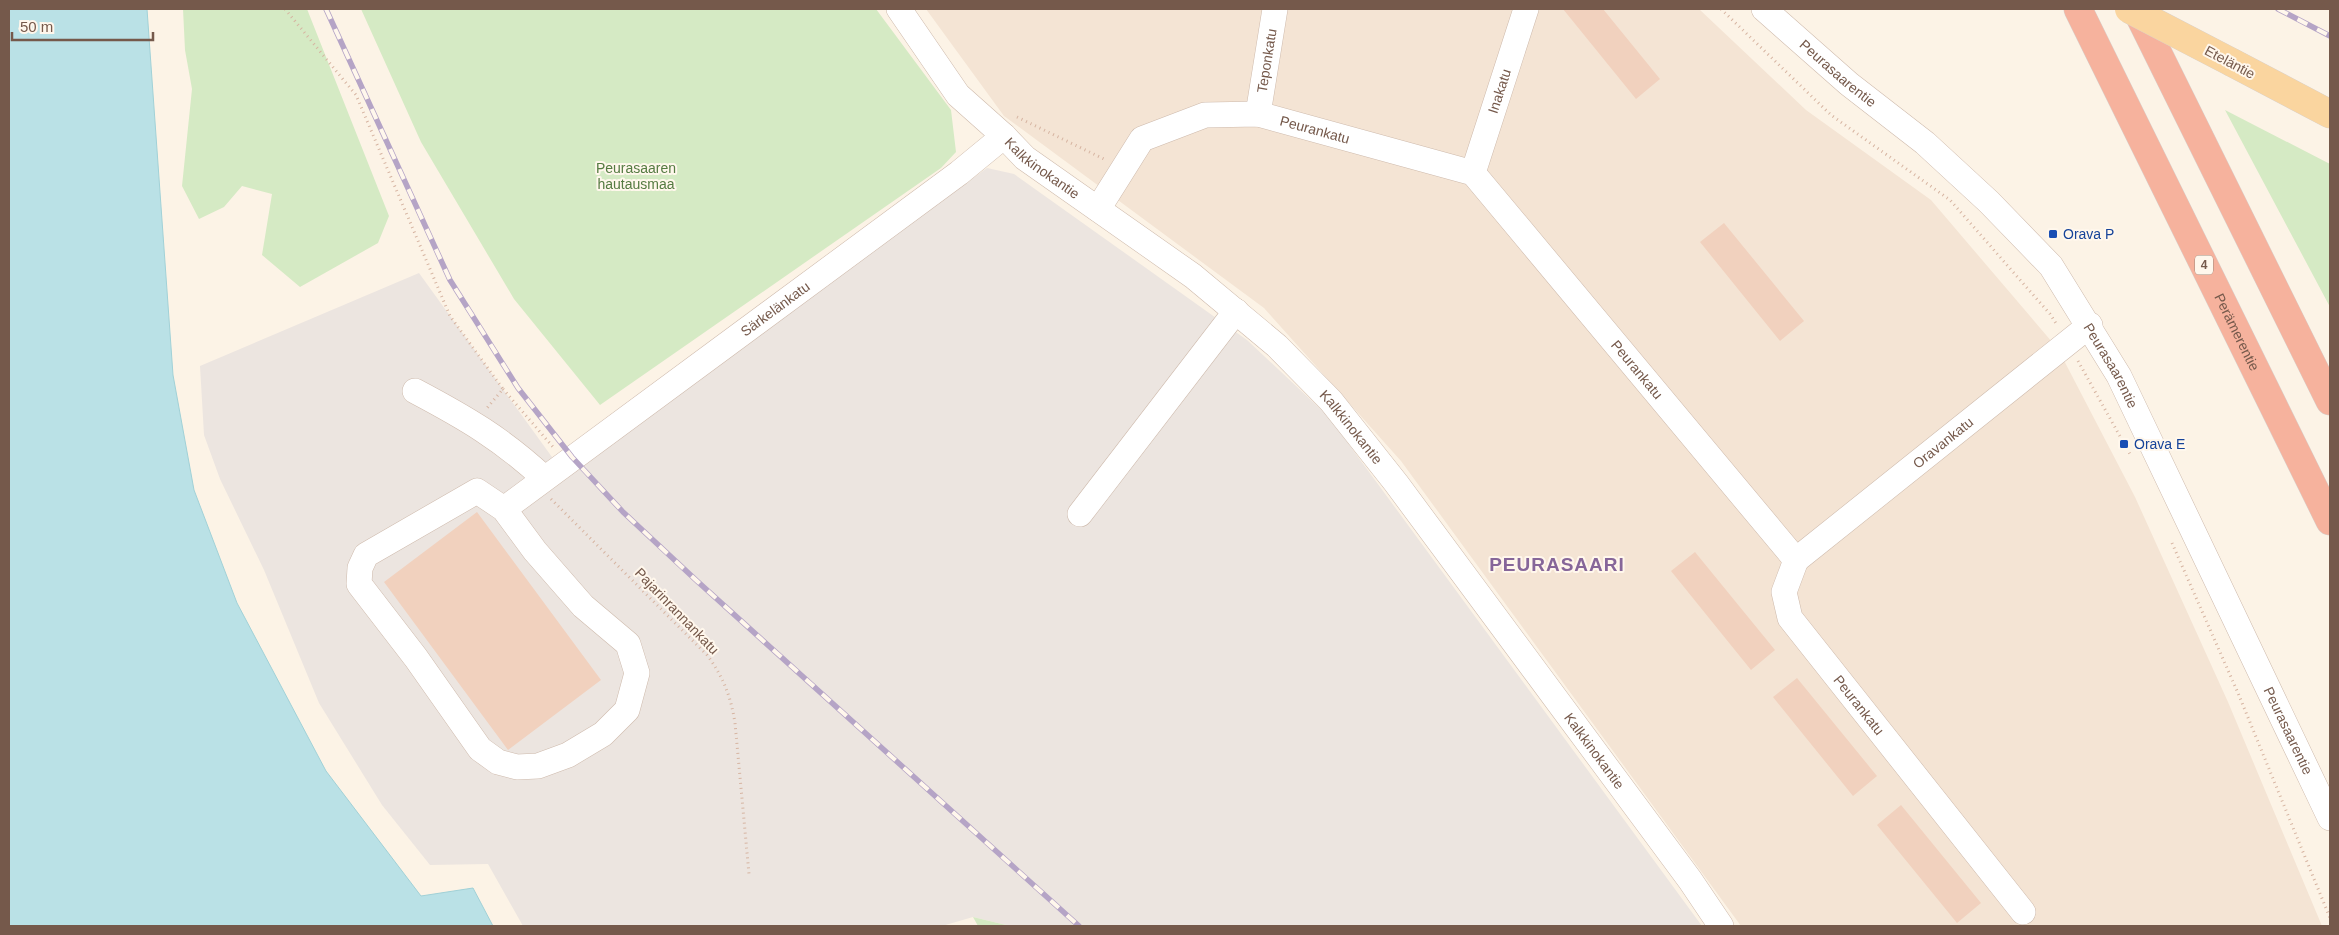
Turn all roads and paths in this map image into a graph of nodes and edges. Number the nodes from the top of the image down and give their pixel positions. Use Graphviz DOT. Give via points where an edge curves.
graph roads {
  1 [pos="285,9"];
  2 [pos="900,9"];
  3 [pos="1275,9"];
  4 [pos="1526,9"];
  5 [pos="1721,9"];
  6 [pos="1764,9"];
  7 [pos="2078,9"];
  8 [pos="2129,9"];
  9 [pos="2136,9"];
  10 [pos="1258,114"];
  11 [pos="2330,114"];
  12 [pos="1007,124"];
  13 [pos="1122,168"];
  14 [pos="1473,173"];
  15 [pos="1098,209"];
  16 [pos="1236,311"];
  17 [pos="2090,325"];
  18 [pos="2068,344"];
  19 [pos="503,389"];
  20 [pos="415,391"];
  21 [pos="2330,400"];
  22 [pos="475,423"];
  23 [pos="2133,460"];
  24 [pos="566,462"];
  25 [pos="540,481"];
  26 [pos="504,509"];
  27 [pos="1080,514"];
  28 [pos="2330,521"];
  29 [pos="2170,538"];
  30 [pos="1796,560"];
  31 [pos="2330,818"];
  32 [pos="749,874"];
  33 [pos="2023,912"];
  34 [pos="2330,918"];
  35 [pos="1721,926"];
  1 -- 19 [label="path" via="356,95 450,316"];
  2 -- 12 [label="street, Kalkkinokantie" via="958,95"];
  3 -- 10 [label="street, Teponkatu"];
  4 -- 14 [label="street, Inakatu"];
  5 -- 18 [label="path" via="1831,115 1950,200 2050,314"];
  6 -- 17 [label="street, Peurasaarentie" via="1989,202 2051,266"];
  7 -- 28 [label="highway, Perämerentie / 4"];
  8 -- 11 [label="main road, Eteläntie, bridge"];
  9 -- 21 [label="highway"];
  10 -- 13 [label="street, Peurankatu" via="1204,115 1142,139"];
  10 -- 14 [label="street, Peurankatu"];
  12 -- 13 [label="path"];
  12 -- 15 [label="street, Kalkkinokantie" via="1025,158"];
  12 -- 24 [label="street, Särkelänkatu" via="959,173"];
  13 -- 15 [label="street, Peurankatu"];
  14 -- 30 [label="street, Peurankatu"];
  15 -- 16 [label="street, Kalkkinokantie" via="1193,276"];
  16 -- 27 [label="street"];
  16 -- 35 [label="street, Kalkkinokantie" via="1277,346 1330,401 1396,483"];
  17 -- 18 [label="street, Oravankatu"];
  17 -- 31 [label="street, Peurasaarentie" via="2119,376"];
  18 -- 23 [label="path"];
  18 -- 30 [label="street, Oravankatu"];
  19 -- 22 [label="path"];
  19 -- 24 [label="path"];
  20 -- 22 [label="street"];
  22 -- 25 [label="street" via="518,454"];
  24 -- 25 [label="street, Särkelänkatu"];
  25 -- 26 [label="street, Särkelänkatu"];
  25 -- 32 [label="path, Pajarinrannankatu" via="707,655 721,677 735,723"];
  26 -- 26 [label="street" via="477,491 366,555 360,568 360,584 480,749 498,762 517,767 538,766 568,755 603,734 627,710 637,673 628,644 582,606"];
  29 -- 34 [label="path" via="2238,693"];
  30 -- 33 [label="street, Peurankatu" via="1784,592 1790,618"];
}
